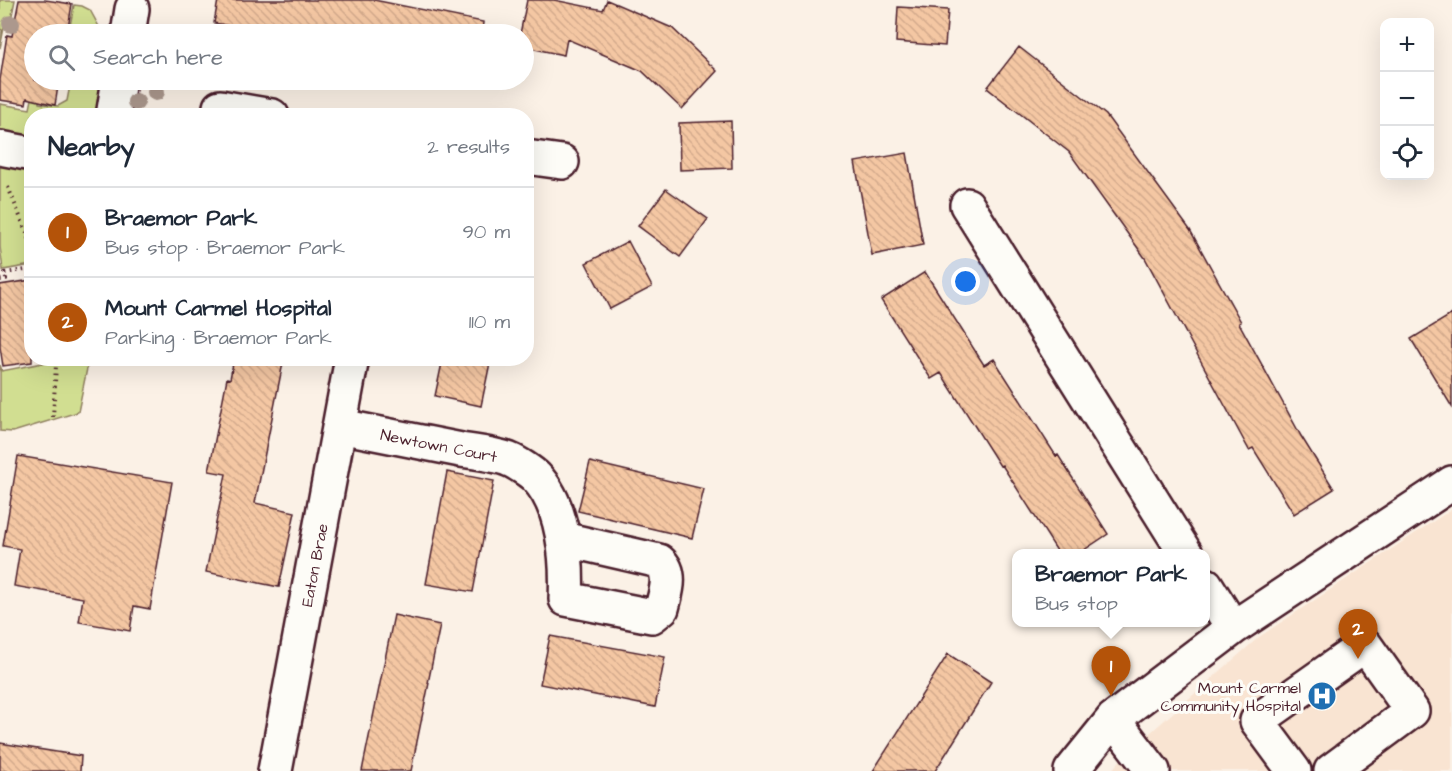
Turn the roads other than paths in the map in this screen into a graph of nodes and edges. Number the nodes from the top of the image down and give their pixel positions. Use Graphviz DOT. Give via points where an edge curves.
graph roads {
  1 [pos="117,90"];
  2 [pos="220,107"];
  3 [pos="114,108"];
  4 [pos="226,108"];
  5 [pos="0,148"];
  6 [pos="24,152"];
  7 [pos="534,158"];
  8 [pos="562,162"];
  9 [pos="967,205"];
  10 [pos="351,366"];
  11 [pos="340,426"];
  12 [pos="1452,483"];
  13 [pos="563,539"];
  14 [pos="1183,549"];
  15 [pos="1210,591"];
  16 [pos="1233,628"];
  17 [pos="1113,719"];
  18 [pos="275,771"];
  19 [pos="1071,771"];
  20 [pos="1153,771"];
  21 [pos="1294,771"];
  22 [pos="1330,771"];
  1 -- 3 [label="street"];
  2 -- 4 [label="street"];
  5 -- 6 [label="street"];
  7 -- 8 [label="street"];
  9 -- 14 [label="street"];
  10 -- 11 [label="street, Eaton Brae"];
  11 -- 13 [label="street, Newtown Court" via="509,459 536,477 550,497"];
  11 -- 18 [label="street, Eaton Brae"];
  12 -- 16 [label="street"];
  15 -- 16 [label="street"];
  16 -- 17 [label="street"];
  17 -- 19 [label="street"];
  17 -- 20 [label="street"];
  21 -- 22 [label="street" via="1257,721 1365,645 1412,711"];
}
